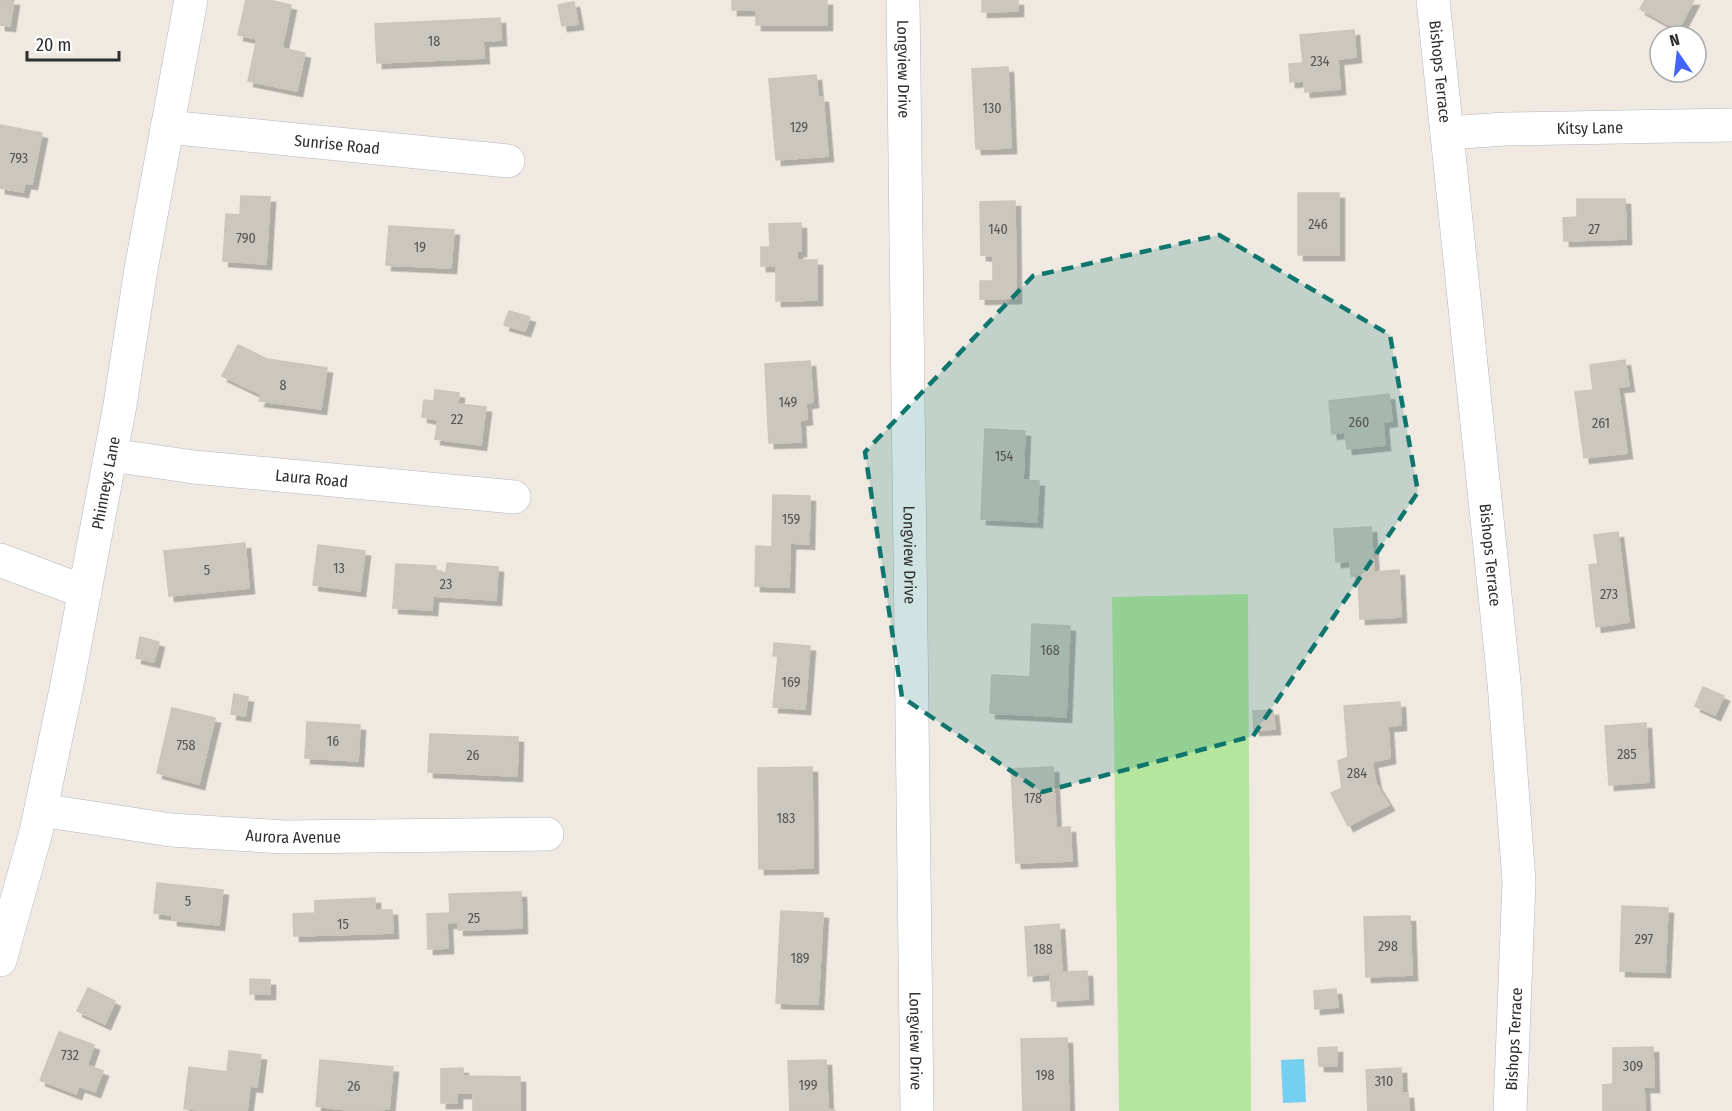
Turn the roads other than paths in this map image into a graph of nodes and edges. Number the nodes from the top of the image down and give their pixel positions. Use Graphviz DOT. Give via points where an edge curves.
graph roads {
  1 [pos="191,0"];
  2 [pos="903,0"];
  3 [pos="1433,0"];
  4 [pos="1732,125"];
  5 [pos="167,127"];
  6 [pos="1448,133"];
  7 [pos="508,160"];
  8 [pos="111,454"];
  9 [pos="514,497"];
  10 [pos="0,560"];
  11 [pos="85,592"];
  12 [pos="41,810"];
  13 [pos="547,834"];
  14 [pos="0,960"];
  15 [pos="917,1111"];
  16 [pos="1510,1111"];
  1 -- 5 [label="street, Phinneys Lane"];
  2 -- 15 [label="street, Longview Drive"];
  3 -- 6 [label="street, Bishops Terrace"];
  4 -- 6 [label="street, Kitsy Lane"];
  5 -- 7 [label="street, Sunrise Road"];
  5 -- 8 [label="street, Phinneys Lane"];
  6 -- 16 [label="street, Bishops Terrace" via="1504,682 1519,881"];
  8 -- 9 [label="street, Laura Road" via="194,467"];
  8 -- 11 [label="street, Phinneys Lane"];
  10 -- 11 [label="street"];
  11 -- 12 [label="street, Phinneys Lane"];
  12 -- 13 [label="street, Aurora Avenue" via="171,830 284,837"];
  12 -- 14 [label="street, Phinneys Lane"];
}
